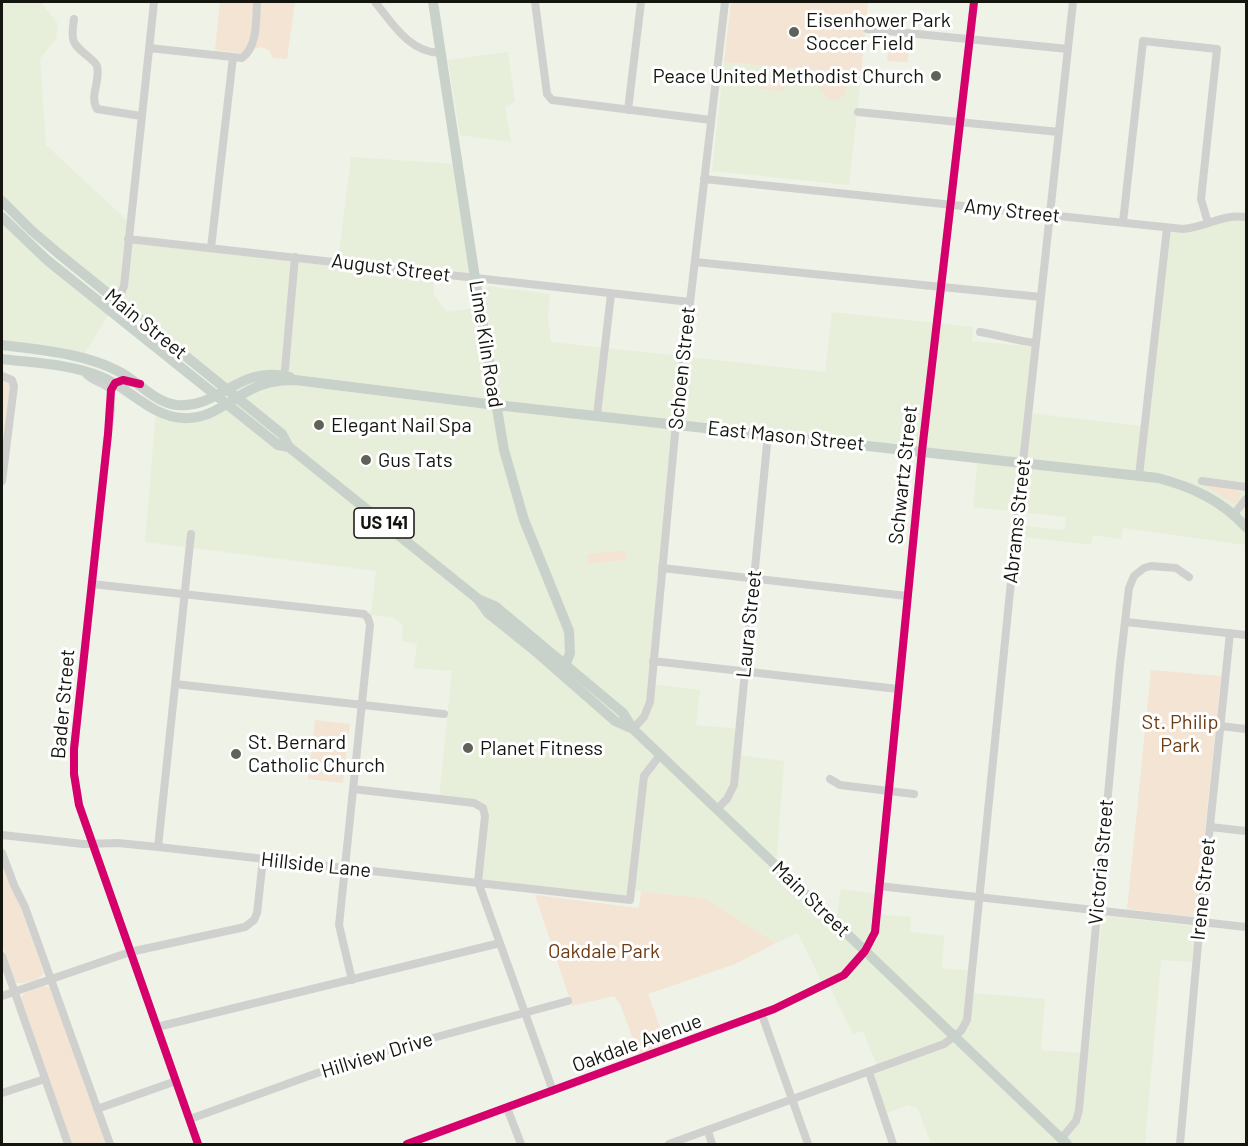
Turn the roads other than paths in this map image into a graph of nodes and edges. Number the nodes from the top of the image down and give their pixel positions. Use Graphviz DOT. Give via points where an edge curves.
graph roads {
  1 [pos="154,2"];
  2 [pos="257,2"];
  3 [pos="375,2"];
  4 [pos="433,2"];
  5 [pos="535,2"];
  6 [pos="641,2"];
  7 [pos="726,2"];
  8 [pos="974,2"];
  9 [pos="1073,2"];
  10 [pos="74,19"];
  11 [pos="867,29"];
  12 [pos="969,39"];
  13 [pos="149,48"];
  14 [pos="1068,49"];
  15 [pos="440,53"];
  16 [pos="238,57"];
  17 [pos="628,110"];
  18 [pos="858,112"];
  19 [pos="141,116"];
  20 [pos="711,120"];
  21 [pos="959,122"];
  22 [pos="1059,132"];
  23 [pos="704,179"];
  24 [pos="2,201"];
  25 [pos="949,204"];
  26 [pos="1050,214"];
  27 [pos="2,217"];
  28 [pos="1246,217"];
  29 [pos="1123,222"];
  30 [pos="1208,223"];
  31 [pos="1167,228"];
  32 [pos="128,239"];
  33 [pos="212,248"];
  34 [pos="295,257"];
  35 [pos="694,262"];
  36 [pos="475,278"];
  37 [pos="939,287"];
  38 [pos="611,294"];
  39 [pos="1041,297"];
  40 [pos="690,302"];
  41 [pos="115,306"];
  42 [pos="980,332"];
  43 [pos="1036,343"];
  44 [pos="2,345"];
  45 [pos="2,359"];
  46 [pos="2,376"];
  47 [pos="284,378"];
  48 [pos="140,384"];
  49 [pos="113,387"];
  50 [pos="221,391"];
  51 [pos="140,399"];
  52 [pos="233,400"];
  53 [pos="496,405"];
  54 [pos="111,410"];
  55 [pos="597,415"];
  56 [pos="676,423"];
  57 [pos="768,434"];
  58 [pos="922,451"];
  59 [pos="1023,462"];
  60 [pos="1139,476"];
  61 [pos="1202,480"];
  62 [pos="2,481"];
  63 [pos="1246,487"];
  64 [pos="1246,500"];
  65 [pos="1234,514"];
  66 [pos="1246,527"];
  67 [pos="191,534"];
  68 [pos="662,568"];
  69 [pos="1189,577"];
  70 [pos="753,579"];
  71 [pos="92,584"];
  72 [pos="185,594"];
  73 [pos="907,596"];
  74 [pos="1126,622"];
  75 [pos="1230,633"];
  76 [pos="1246,635"];
  77 [pos="653,661"];
  78 [pos="564,670"];
  79 [pos="744,671"];
  80 [pos="175,684"];
  81 [pos="898,689"];
  82 [pos="362,705"];
  83 [pos="444,714"];
  84 [pos="1220,726"];
  85 [pos="633,729"];
  86 [pos="1246,729"];
  87 [pos="660,755"];
  88 [pos="830,779"];
  89 [pos="352,789"];
  90 [pos="888,791"];
  91 [pos="914,794"];
  92 [pos="717,809"];
  93 [pos="1210,827"];
  94 [pos="1246,831"];
  95 [pos="2,835"];
  96 [pos="93,845"];
  97 [pos="158,847"];
  98 [pos="2,853"];
  99 [pos="263,859"];
  100 [pos="345,868"];
  101 [pos="478,882"];
  102 [pos="879,886"];
  103 [pos="980,897"];
  104 [pos="1097,910"];
  105 [pos="1200,922"];
  106 [pos="1246,927"];
  107 [pos="500,943"];
  108 [pos="865,951"];
  109 [pos="130,952"];
  110 [pos="2,956"];
  111 [pos="51,979"];
  112 [pos="352,980"];
  113 [pos="14,992"];
  114 [pos="2,996"];
  115 [pos="568,1001"];
  116 [pos="525,1012"];
  117 [pos="762,1015"];
  118 [pos="157,1027"];
  119 [pos="955,1036"];
  120 [pos="869,1072"];
  121 [pos="45,1079"];
  122 [pos="176,1081"];
  123 [pos="553,1091"];
  124 [pos="2,1093"];
  125 [pos="792,1100"];
  126 [pos="97,1108"];
  127 [pos="507,1108"];
  128 [pos="190,1119"];
  129 [pos="708,1131"];
  130 [pos="1064,1142"];
  131 [pos="68,1144"];
  132 [pos="110,1144"];
  133 [pos="198,1144"];
  134 [pos="407,1144"];
  135 [pos="521,1144"];
  136 [pos="669,1144"];
  137 [pos="712,1144"];
  138 [pos="807,1144"];
  139 [pos="893,1144"];
  140 [pos="1180,1144"];
  1 -- 13 [label="street"];
  2 -- 16 [label="street" via="249,50"];
  3 -- 15 [label="street" via="408,42 424,51"];
  4 -- 15 [label="main road, Lime Kiln Road"];
  5 -- 17 [label="street" via="549,98"];
  6 -- 17 [label="street"];
  7 -- 20 [label="street, Schoen Street"];
  8 -- 12 [label="street, Schwartz Street"];
  9 -- 14 [label="street, Abrams Street"];
  10 -- 19 [label="street" via="74,43 98,67 94,103 97,109"];
  11 -- 12 [label="street"];
  12 -- 14 [label="street"];
  12 -- 21 [label="street, Schwartz Street"];
  13 -- 16 [label="street"];
  13 -- 19 [label="street"];
  14 -- 22 [label="street, Abrams Street"];
  15 -- 36 [label="main road, Lime Kiln Road"];
  16 -- 33 [label="street"];
  17 -- 20 [label="street"];
  18 -- 21 [label="street"];
  19 -- 32 [label="street"];
  20 -- 23 [label="street, Schoen Street"];
  21 -- 22 [label="street"];
  21 -- 25 [label="street, Schwartz Street"];
  22 -- 26 [label="street, Abrams Street"];
  23 -- 25 [label="street, Amy Street"];
  23 -- 35 [label="street, Schoen Street"];
  24 -- 41 [label="main road, Main Street / US 141"];
  25 -- 26 [label="street, Amy Street"];
  25 -- 37 [label="street, Schwartz Street"];
  26 -- 29 [label="street, Amy Street"];
  26 -- 39 [label="street, Abrams Street"];
  27 -- 41 [label="main road, Main Street / US 141" via="47,260"];
  28 -- 30 [label="street, Amy Street" via="1225,217"];
  29 -- 30 [label="street" via="1143,41 1217,49 1201,199"];
  29 -- 31 [label="street, Amy Street"];
  30 -- 31 [label="street, Amy Street"];
  31 -- 60 [label="street"];
  32 -- 33 [label="street, August Street"];
  32 -- 41 [label="street" via="124,286"];
  33 -- 34 [label="street, August Street"];
  34 -- 36 [label="street, August Street"];
  34 -- 47 [label="street"];
  35 -- 37 [label="street"];
  35 -- 40 [label="street, Schoen Street"];
  36 -- 38 [label="street, August Street"];
  36 -- 53 [label="main road, Lime Kiln Road"];
  37 -- 39 [label="street"];
  37 -- 58 [label="street, Schwartz Street"];
  38 -- 40 [label="street, August Street"];
  38 -- 55 [label="street"];
  39 -- 43 [label="street, Abrams Street"];
  40 -- 56 [label="street, Schoen Street"];
  41 -- 50 [label="main road, Main Street / US 141"];
  42 -- 43 [label="street"];
  43 -- 59 [label="street, Abrams Street"];
  44 -- 48 [label="main road, East Mason Street" via="92,360"];
  45 -- 49 [label="main road, East Mason Street" via="84,371"];
  46 -- 62 [label="street" via="9,377 14,386"];
  47 -- 50 [label="main road, East Mason Street" via="261,374"];
  47 -- 52 [label="main road, East Mason Street" via="260,385"];
  47 -- 53 [label="main road, East Mason Street"];
  48 -- 49 [label="street" via="123,380"];
  48 -- 50 [label="main road, East Mason Street" via="174,404 200,402"];
  49 -- 51 [label="main road, East Mason Street"];
  49 -- 54 [label="street, Bader Street"];
  50 -- 52 [label="main road, Main Street / US 141"];
  51 -- 52 [label="main road, East Mason Street" via="160,412 180,418 204,415"];
  51 -- 54 [label="street" via="124,395"];
  52 -- 78 [label="main road, Main Street / US 141" via="282,435 289,447 478,599 488,613"];
  53 -- 55 [label="main road, East Mason Street"];
  53 -- 78 [label="main road, Lime Kiln Road" via="524,520 570,631 571,645"];
  54 -- 71 [label="street, Bader Street"];
  55 -- 56 [label="main road, East Mason Street"];
  56 -- 57 [label="main road, East Mason Street"];
  56 -- 68 [label="street, Schoen Street"];
  57 -- 58 [label="main road, East Mason Street"];
  57 -- 70 [label="street, Laura Street"];
  58 -- 59 [label="main road, East Mason Street"];
  58 -- 73 [label="street, Schwartz Street"];
  59 -- 60 [label="main road, East Mason Street"];
  59 -- 103 [label="street, Abrams Street"];
  60 -- 65 [label="main road, East Mason Street" via="1158,477 1192,488"];
  61 -- 63 [label="street"];
  64 -- 65 [label="street"];
  65 -- 66 [label="main road, East Mason Street"];
  67 -- 72 [label="street"];
  68 -- 70 [label="street"];
  68 -- 77 [label="street, Schoen Street"];
  69 -- 74 [label="street, Victoria Street" via="1176,568 1156,566 1140,571 1131,581"];
  70 -- 73 [label="street"];
  70 -- 79 [label="street, Laura Street"];
  71 -- 72 [label="street"];
  71 -- 96 [label="street, Bader Street" via="74,759 77,797"];
  72 -- 80 [label="street"];
  72 -- 82 [label="street" via="364,614 370,625"];
  73 -- 81 [label="street, Schwartz Street"];
  74 -- 75 [label="street"];
  74 -- 104 [label="street, Victoria Street"];
  75 -- 76 [label="street"];
  75 -- 84 [label="street, Irene Street"];
  77 -- 79 [label="street"];
  77 -- 85 [label="street, Schoen Street" via="648,711"];
  78 -- 85 [label="main road, Main Street / US 141" via="622,713"];
  79 -- 81 [label="street"];
  79 -- 92 [label="street, Laura Street" via="734,785"];
  80 -- 82 [label="street"];
  80 -- 97 [label="street"];
  81 -- 90 [label="street, Schwartz Street"];
  82 -- 83 [label="street"];
  82 -- 89 [label="street"];
  84 -- 86 [label="street"];
  84 -- 93 [label="street, Irene Street"];
  85 -- 87 [label="main road, Main Street / US 141"];
  87 -- 92 [label="main road, Main Street / US 141"];
  87 -- 101 [label="street, Hillside Lane" via="644,776 630,900"];
  88 -- 90 [label="street" via="840,785"];
  89 -- 100 [label="street"];
  89 -- 101 [label="street" via="481,807 485,816"];
  90 -- 91 [label="street"];
  90 -- 102 [label="street, Schwartz Street"];
  92 -- 108 [label="main road, Main Street / US 141"];
  93 -- 94 [label="street"];
  93 -- 105 [label="street, Irene Street"];
  95 -- 96 [label="street, Hillside Lane"];
  96 -- 97 [label="street, Hillside Lane"];
  96 -- 109 [label="street, Bader Street"];
  97 -- 99 [label="street, Hillside Lane"];
  98 -- 111 [label="street"];
  99 -- 100 [label="street, Hillside Lane"];
  99 -- 109 [label="street" via="257,913 250,924"];
  100 -- 101 [label="street, Hillside Lane"];
  100 -- 112 [label="street" via="339,925"];
  101 -- 107 [label="street"];
  102 -- 103 [label="street"];
  102 -- 108 [label="street, Schwartz Street" via="874,932"];
  103 -- 104 [label="street"];
  103 -- 119 [label="street, Abrams Street" via="969,1016"];
  104 -- 105 [label="street"];
  104 -- 130 [label="street, Victoria Street" via="1078,1116"];
  105 -- 106 [label="street"];
  105 -- 140 [label="street, Irene Street"];
  107 -- 112 [label="street"];
  107 -- 116 [label="street"];
  108 -- 117 [label="street, Oakdale Avenue" via="844,975"];
  108 -- 119 [label="main road, Main Street / US 141"];
  109 -- 111 [label="street"];
  109 -- 118 [label="street, Bader Street"];
  110 -- 113 [label="street"];
  111 -- 113 [label="street"];
  111 -- 126 [label="street"];
  112 -- 118 [label="street"];
  113 -- 114 [label="street"];
  113 -- 121 [label="street"];
  115 -- 116 [label="street, Hillview Drive"];
  116 -- 123 [label="street"];
  116 -- 128 [label="street, Hillview Drive" via="356,1059"];
  117 -- 123 [label="street, Oakdale Avenue"];
  117 -- 125 [label="street"];
  118 -- 122 [label="street, Bader Street"];
  119 -- 120 [label="street" via="944,1044"];
  119 -- 130 [label="main road, Main Street / US 141"];
  120 -- 125 [label="street"];
  120 -- 139 [label="street"];
  121 -- 124 [label="street"];
  121 -- 131 [label="street"];
  122 -- 126 [label="street"];
  122 -- 128 [label="street, Bader Street"];
  123 -- 127 [label="street, Oakdale Avenue"];
  125 -- 129 [label="street"];
  125 -- 138 [label="street"];
  126 -- 132 [label="street"];
  127 -- 134 [label="street, Oakdale Avenue"];
  127 -- 135 [label="street"];
  128 -- 133 [label="street, Bader Street"];
  129 -- 136 [label="street"];
  129 -- 137 [label="street"];
}
